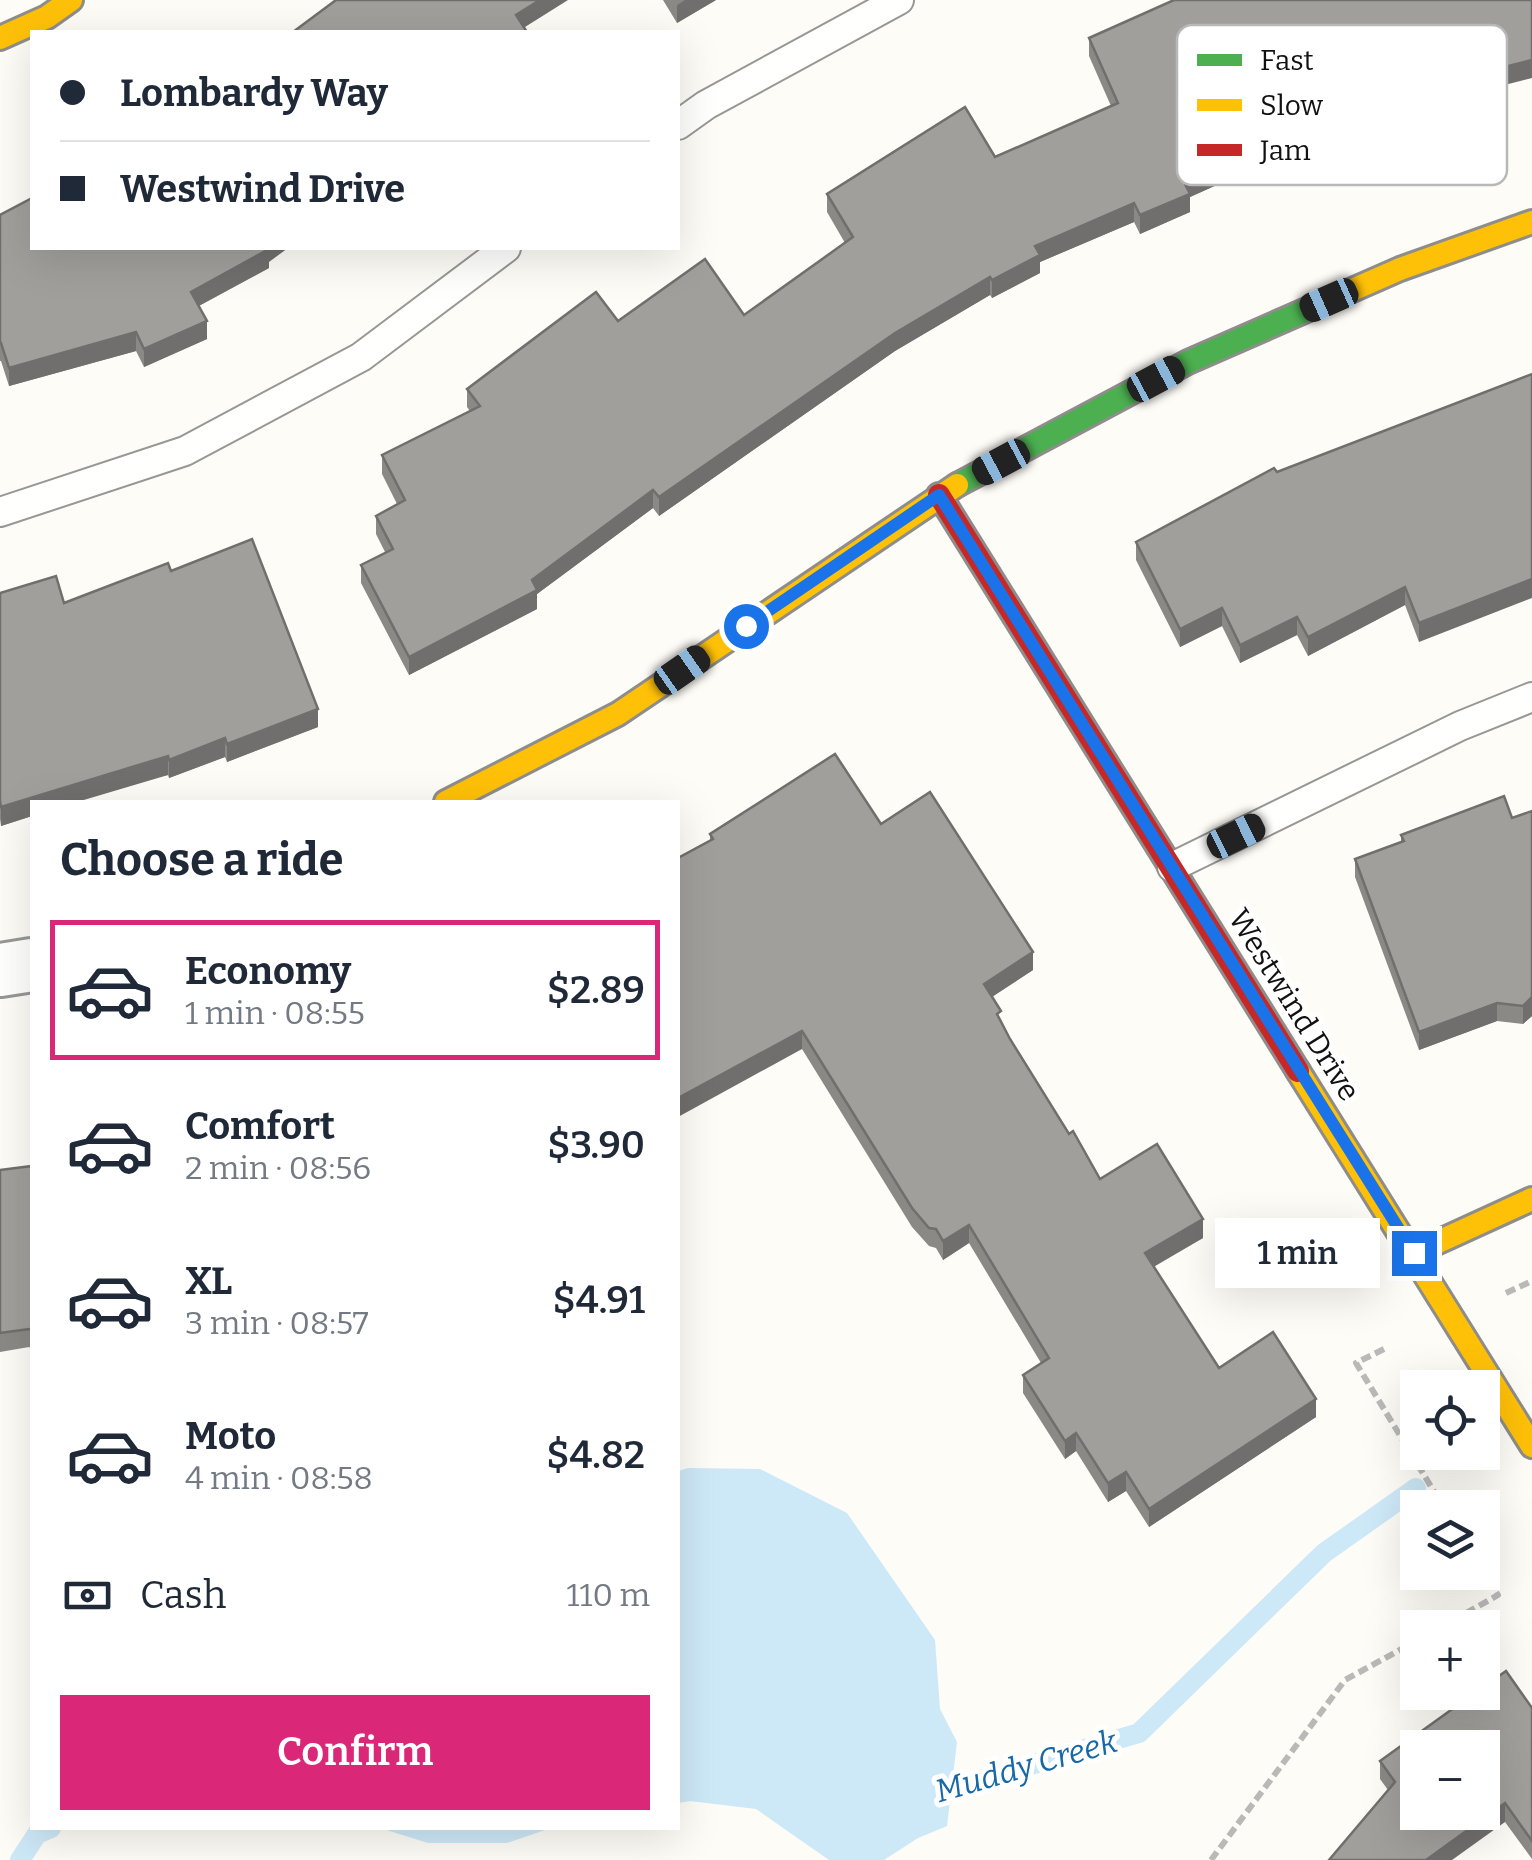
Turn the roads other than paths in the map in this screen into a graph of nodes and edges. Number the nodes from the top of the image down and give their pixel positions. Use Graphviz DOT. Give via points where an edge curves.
graph roads {
  1 [pos="71,0"];
  2 [pos="898,0"];
  3 [pos="0,38"];
  4 [pos="680,124"];
  5 [pos="1532,222"];
  6 [pos="503,250"];
  7 [pos="939,495"];
  8 [pos="0,512"];
  9 [pos="1532,697"];
  10 [pos="450,800"];
  11 [pos="1172,867"];
  12 [pos="30,965"];
  13 [pos="0,970"];
  14 [pos="1532,1199"];
  15 [pos="1414,1253"];
  16 [pos="1532,1446"];
  1 -- 3 [label="street"];
  2 -- 4 [label="lane"];
  5 -- 7 [label="street" via="1400,269 1188,362"];
  6 -- 8 [label="lane" via="361,356 203,442"];
  7 -- 10 [label="street" via="618,714"];
  7 -- 11 [label="street, Westwind Drive"];
  9 -- 11 [label="lane"];
  11 -- 15 [label="street, Westwind Drive"];
  12 -- 13 [label="street"];
  14 -- 15 [label="street"];
  15 -- 16 [label="street, Westwind Drive"];
}
